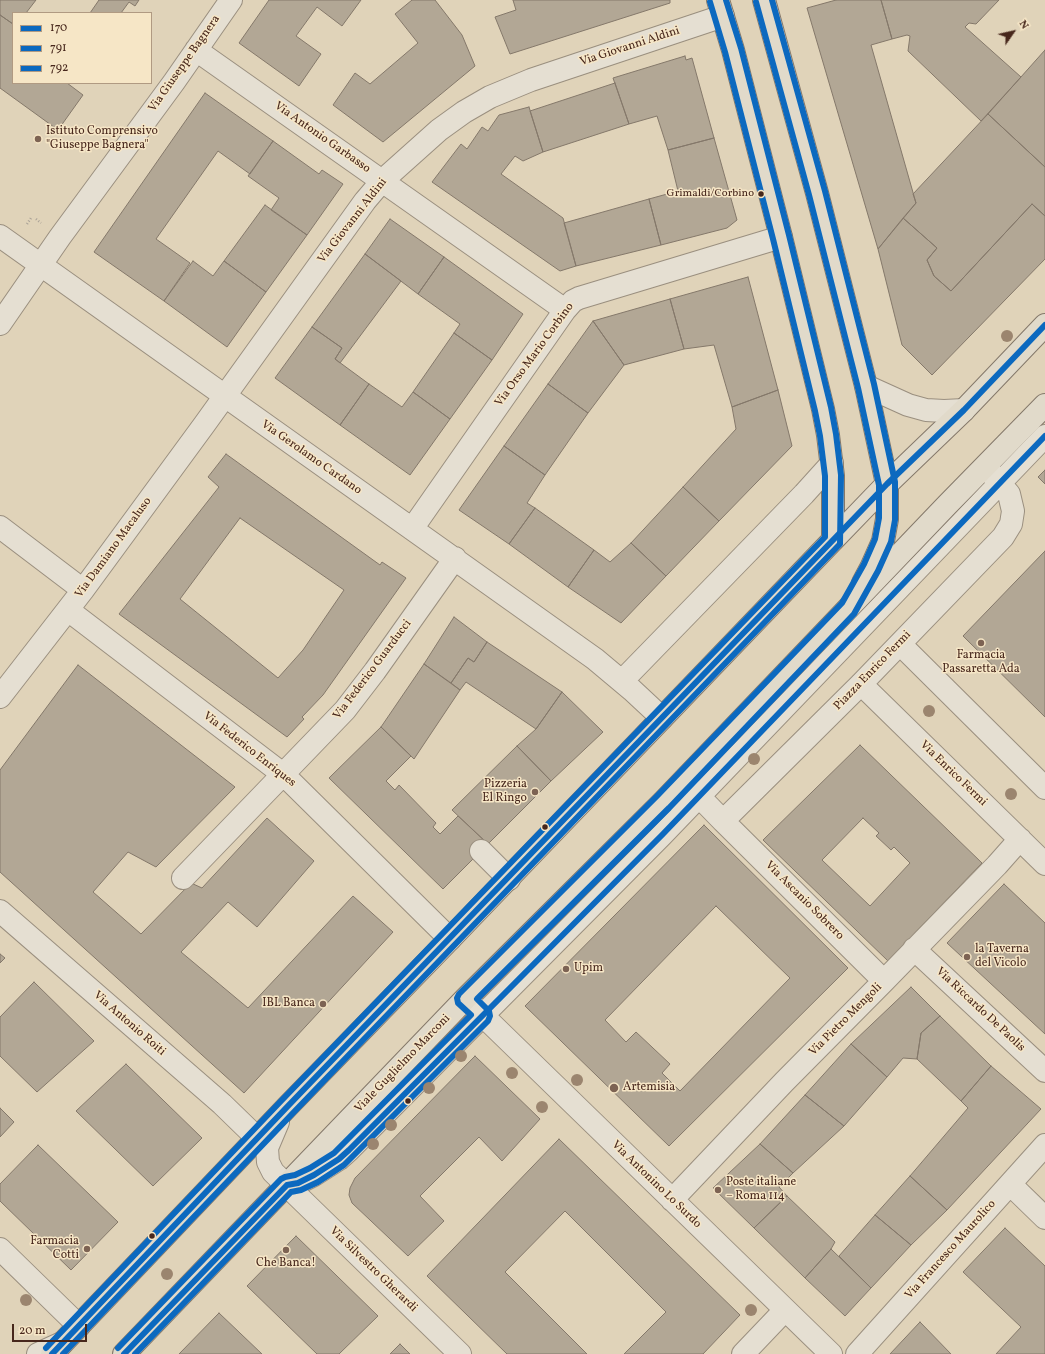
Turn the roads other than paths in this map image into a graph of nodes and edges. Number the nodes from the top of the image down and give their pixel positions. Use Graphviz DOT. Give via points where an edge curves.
graph roads {
  1 [pos="231,0"];
  2 [pos="764,0"];
  3 [pos="720,8"];
  4 [pos="196,50"];
  5 [pos="382,181"];
  6 [pos="0,236"];
  7 [pos="781,237"];
  8 [pos="41,264"];
  9 [pos="565,310"];
  10 [pos="0,324"];
  11 [pos="1045,325"];
  12 [pos="866,386"];
  13 [pos="224,397"];
  14 [pos="1045,405"];
  15 [pos="964,410"];
  16 [pos="1045,436"];
  17 [pos="832,464"];
  18 [pos="985,466"];
  19 [pos="1000,483"];
  20 [pos="887,484"];
  21 [pos="0,527"];
  22 [pos="412,529"];
  23 [pos="833,540"];
  24 [pos="455,558"];
  25 [pos="83,590"];
  26 [pos="848,608"];
  27 [pos="68,610"];
  28 [pos="900,644"];
  29 [pos="622,681"];
  30 [pos="862,684"];
  31 [pos="0,697"];
  32 [pos="662,718"];
  33 [pos="284,775"];
  34 [pos="1045,788"];
  35 [pos="686,794"];
  36 [pos="724,821"];
  37 [pos="1020,839"];
  38 [pos="481,851"];
  39 [pos="1045,864"];
  40 [pos="183,878"];
  41 [pos="509,878"];
  42 [pos="0,911"];
  43 [pos="450,939"];
  44 [pos="914,949"];
  45 [pos="884,981"];
  46 [pos="465,999"];
  47 [pos="482,1015"];
  48 [pos="1045,1071"];
  49 [pos="282,1112"];
  50 [pos="257,1138"];
  51 [pos="1045,1145"];
  52 [pos="1010,1184"];
  53 [pos="287,1185"];
  54 [pos="672,1200"];
  55 [pos="1045,1218"];
  56 [pos="0,1249"];
  57 [pos="785,1310"];
  58 [pos="79,1326"];
  59 [pos="57,1349"];
  60 [pos="38,1354"];
  61 [pos="124,1354"];
  62 [pos="460,1354"];
  63 [pos="743,1354"];
  64 [pos="831,1354"];
  65 [pos="857,1354"];
  1 -- 4 [label="street, Via Giuseppe Bagnera"];
  2 -- 12 [label="main road"];
  3 -- 5 [label="street, Via Giovanni Aldini" via="490,97 439,130"];
  3 -- 7 [label="main road"];
  4 -- 5 [label="street, Via Antonio Garbasso"];
  4 -- 8 [label="street, Via Giuseppe Bagnera"];
  5 -- 9 [label="street, Via Antonio Garbasso"];
  5 -- 13 [label="street, Via Giovanni Aldini" via="365,200"];
  6 -- 8 [label="street, Via Gerolamo Cardano"];
  7 -- 9 [label="street, Via Orso Mario Corbino" via="579,298"];
  7 -- 17 [label="main road" via="823,409"];
  8 -- 10 [label="street, Via Giuseppe Bagnera"];
  8 -- 13 [label="street, Via Gerolamo Cardano"];
  9 -- 22 [label="street, Via Orso Mario Corbino"];
  11 -- 15 [label="main road"];
  12 -- 15 [label="street" via="908,405 926,410"];
  12 -- 20 [label="main road"];
  13 -- 22 [label="street, Via Gerolamo Cardano"];
  13 -- 25 [label="street, Via Damiano Macaluso"];
  14 -- 18 [label="main road"];
  15 -- 20 [label="main road"];
  16 -- 19 [label="street"];
  17 -- 23 [label="main road"];
  17 -- 29 [label="street"];
  18 -- 19 [label="street, Piazza Enrico Fermi"];
  18 -- 26 [label="main road"];
  19 -- 28 [label="street, Piazza Enrico Fermi" via="1009,494 1013,511 1007,532"];
  19 -- 35 [label="street"];
  20 -- 23 [label="main road"];
  20 -- 26 [label="main road" via="887,519 883,541"];
  21 -- 25 [label="street"];
  22 -- 24 [label="street, Via Gerolamo Cardano"];
  23 -- 32 [label="main road"];
  24 -- 29 [label="street, Via Gerolamo Cardano"];
  24 -- 33 [label="street, Via Federico Guarducci" via="355,697"];
  25 -- 27 [label="street, Via Damiano Macaluso"];
  26 -- 35 [label="main road"];
  27 -- 31 [label="street, Via Damiano Macaluso"];
  27 -- 33 [label="street, Via Federico Enriques"];
  28 -- 30 [label="street, Piazza Enrico Fermi"];
  28 -- 34 [label="street"];
  29 -- 32 [label="street"];
  30 -- 36 [label="street, Piazza Enrico Fermi"];
  30 -- 37 [label="street, Via Enrico Fermi"];
  32 -- 41 [label="main road"];
  33 -- 40 [label="street, Via Federico Guarducci"];
  33 -- 43 [label="street, Via Federico Enriques"];
  35 -- 36 [label="street"];
  35 -- 46 [label="main road, Viale Guglielmo Marconi"];
  35 -- 47 [label="street, Viale Guglielmo Marconi" via="656,841"];
  36 -- 45 [label="street, Via Ascanio Sobrero"];
  37 -- 39 [label="street, Via Enrico Fermi"];
  37 -- 44 [label="street, Via Pietro Mengoli"];
  38 -- 41 [label="street"];
  41 -- 43 [label="main road"];
  42 -- 50 [label="street, Via Antonio Roiti" via="222,1104"];
  43 -- 49 [label="main road"];
  44 -- 45 [label="street, Via Pietro Mengoli"];
  44 -- 48 [label="street, Via Riccardo De Paolis"];
  45 -- 54 [label="street, Via Pietro Mengoli"];
  46 -- 47 [label="street, Via Antonino Lo Surdo"];
  46 -- 53 [label="main road, Viale Guglielmo Marconi"];
  47 -- 53 [label="street, Viale Guglielmo Marconi" via="339,1159 314,1175"];
  47 -- 54 [label="street, Via Antonino Lo Surdo"];
  49 -- 50 [label="main road"];
  49 -- 53 [label="street" via="267,1148 267,1156 273,1172"];
  50 -- 58 [label="main road"];
  51 -- 52 [label="street, Via Francesco Maurolico"];
  52 -- 55 [label="street"];
  52 -- 65 [label="street, Via Francesco Maurolico"];
  53 -- 61 [label="main road, Viale Guglielmo Marconi"];
  53 -- 62 [label="street, Via Silvestro Gherardi"];
  54 -- 57 [label="street, Via Antonino Lo Surdo"];
  56 -- 58 [label="street"];
  57 -- 63 [label="street"];
  57 -- 64 [label="street, Via Antonino Lo Surdo"];
  58 -- 59 [label="main road"];
  59 -- 60 [label="street"];
}
